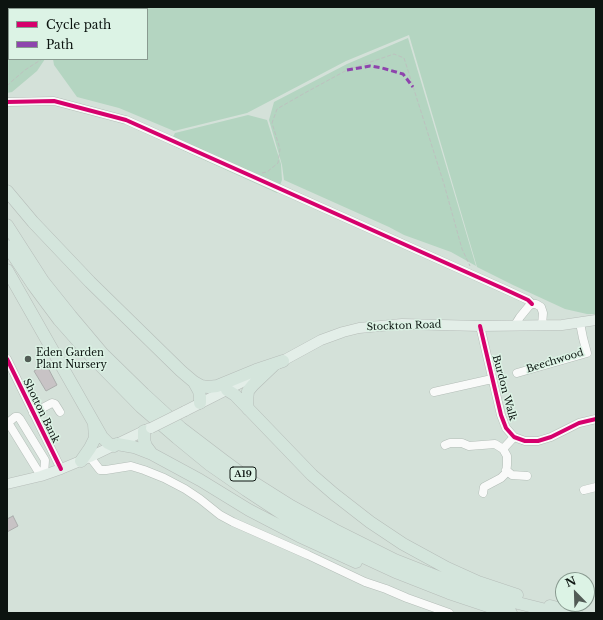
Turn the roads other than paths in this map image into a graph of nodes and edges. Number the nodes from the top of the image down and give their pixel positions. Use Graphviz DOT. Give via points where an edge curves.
graph roads {
  1 [pos="7,102"];
  2 [pos="7,191"];
  3 [pos="7,225"];
  4 [pos="7,246"];
  5 [pos="7,270"];
  6 [pos="532,304"];
  7 [pos="596,320"];
  8 [pos="580,323"];
  9 [pos="515,325"];
  10 [pos="542,325"];
  11 [pos="480,326"];
  12 [pos="596,351"];
  13 [pos="587,353"];
  14 [pos="7,359"];
  15 [pos="278,363"];
  16 [pos="517,373"];
  17 [pos="492,379"];
  18 [pos="194,382"];
  19 [pos="227,390"];
  20 [pos="434,392"];
  21 [pos="200,403"];
  22 [pos="248,410"];
  23 [pos="60,412"];
  24 [pos="33,413"];
  25 [pos="596,419"];
  26 [pos="94,424"];
  27 [pos="147,430"];
  28 [pos="514,436"];
  29 [pos="115,445"];
  30 [pos="445,445"];
  31 [pos="503,449"];
  32 [pos="152,454"];
  33 [pos="86,459"];
  34 [pos="61,469"];
  35 [pos="506,470"];
  36 [pos="42,475"];
  37 [pos="526,476"];
  38 [pos="7,484"];
  39 [pos="596,487"];
  40 [pos="584,490"];
  41 [pos="483,493"];
  42 [pos="450,593"];
  43 [pos="449,613"];
  44 [pos="511,613"];
  45 [pos="558,613"];
  46 [pos="576,613"];
  1 -- 6 [label="street" via="54,102 126,120 475,275"];
  2 -- 18 [label="highway" via="90,282"];
  3 -- 45 [label="highway, A19" via="43,281 103,354 181,428 253,482 291,506 395,560 494,597"];
  4 -- 42 [label="highway, A19" via="59,320 115,382 210,465 316,534 398,573"];
  5 -- 26 [label="highway"];
  6 -- 9 [label="street"];
  6 -- 10 [label="street" via="541,307"];
  7 -- 8 [label="main road, Stockton Road"];
  8 -- 10 [label="main road, Stockton Road"];
  8 -- 13 [label="street, Beechwood"];
  9 -- 10 [label="main road, Stockton Road"];
  9 -- 11 [label="main road, Stockton Road"];
  11 -- 15 [label="main road, Stockton Road" via="402,324 359,328 321,340"];
  11 -- 17 [label="street, Burdon Walk"];
  12 -- 13 [label="street"];
  13 -- 16 [label="street, Beechwood"];
  14 -- 24 [label="street, Shotton Bank"];
  15 -- 18 [label="highway" via="217,386 201,386"];
  15 -- 19 [label="main road, Stockton Road"];
  15 -- 22 [label="highway" via="248,391"];
  17 -- 20 [label="street"];
  17 -- 28 [label="street, Burdon Walk" via="506,428"];
  18 -- 21 [label="highway" via="199,391"];
  19 -- 21 [label="main road, Stockton Road"];
  19 -- 22 [label="highway"];
  21 -- 27 [label="main road, Stockton Road, bridge"];
  22 -- 46 [label="highway" via="334,494 403,544 478,582"];
  23 -- 24 [label="street" via="52,403"];
  24 -- 34 [label="street, Shotton Bank"];
  25 -- 28 [label="street" via="579,423 538,441 525,441"];
  26 -- 29 [label="highway" via="108,443"];
  26 -- 33 [label="highway" via="94,438"];
  27 -- 29 [label="main road, Stockton Road"];
  27 -- 32 [label="highway" via="144,440"];
  28 -- 31 [label="street"];
  29 -- 32 [label="highway" via="134,447"];
  29 -- 33 [label="main road, Stockton Road"];
  30 -- 31 [label="street" via="495,444"];
  31 -- 35 [label="street" via="507,456"];
  32 -- 42 [label="highway" via="299,536 371,569 424,589"];
  33 -- 34 [label="main road, Stockton Road"];
  33 -- 43 [label="street" via="100,470 131,466 164,478 185,489 233,522 365,582"];
  34 -- 36 [label="main road, Stockton Road"];
  35 -- 37 [label="street" via="512,474"];
  35 -- 41 [label="street" via="501,478 484,487"];
  36 -- 36 [label="street" via="46,460 20,419 15,417 9,424"];
  36 -- 38 [label="main road, Stockton Road"];
  39 -- 40 [label="street"];
  42 -- 44 [label="highway, A19"];
}
